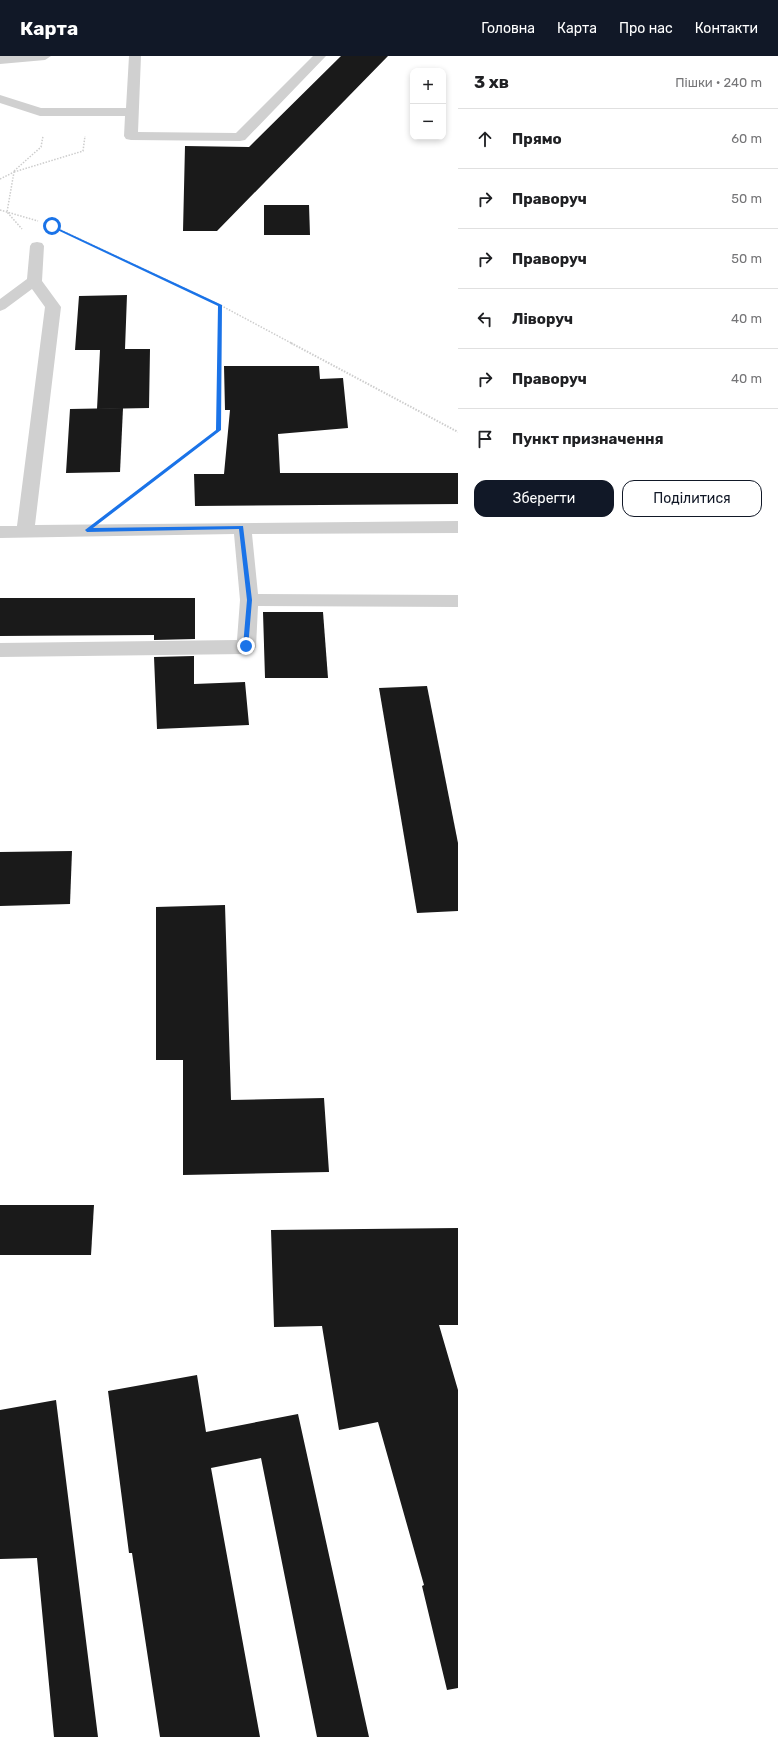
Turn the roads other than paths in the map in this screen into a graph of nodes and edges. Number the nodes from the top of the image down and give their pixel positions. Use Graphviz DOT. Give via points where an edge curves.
graph roads {
  1 [pos="45,56"];
  2 [pos="135,56"];
  3 [pos="320,56"];
  4 [pos="0,60"];
  5 [pos="0,99"];
  6 [pos="133,112"];
  7 [pos="37,246"];
  8 [pos="34,281"];
  9 [pos="4,301"];
  10 [pos="458,527"];
  11 [pos="242,528"];
  12 [pos="25,531"];
  13 [pos="0,532"];
  14 [pos="249,600"];
  15 [pos="458,601"];
  16 [pos="0,650"];
  1 -- 4 [label="lane"];
  2 -- 6 [label="lane"];
  3 -- 6 [label="lane" via="240,136 131,136"];
  5 -- 6 [label="lane" via="40,112"];
  7 -- 8 [label="lane"];
  8 -- 9 [label="lane"];
  8 -- 12 [label="lane" via="53,307"];
  10 -- 11 [label="lane"];
  11 -- 12 [label="lane"];
  11 -- 14 [label="lane"];
  12 -- 13 [label="lane"];
  14 -- 15 [label="lane"];
  14 -- 16 [label="lane" via="246,646"];
}
